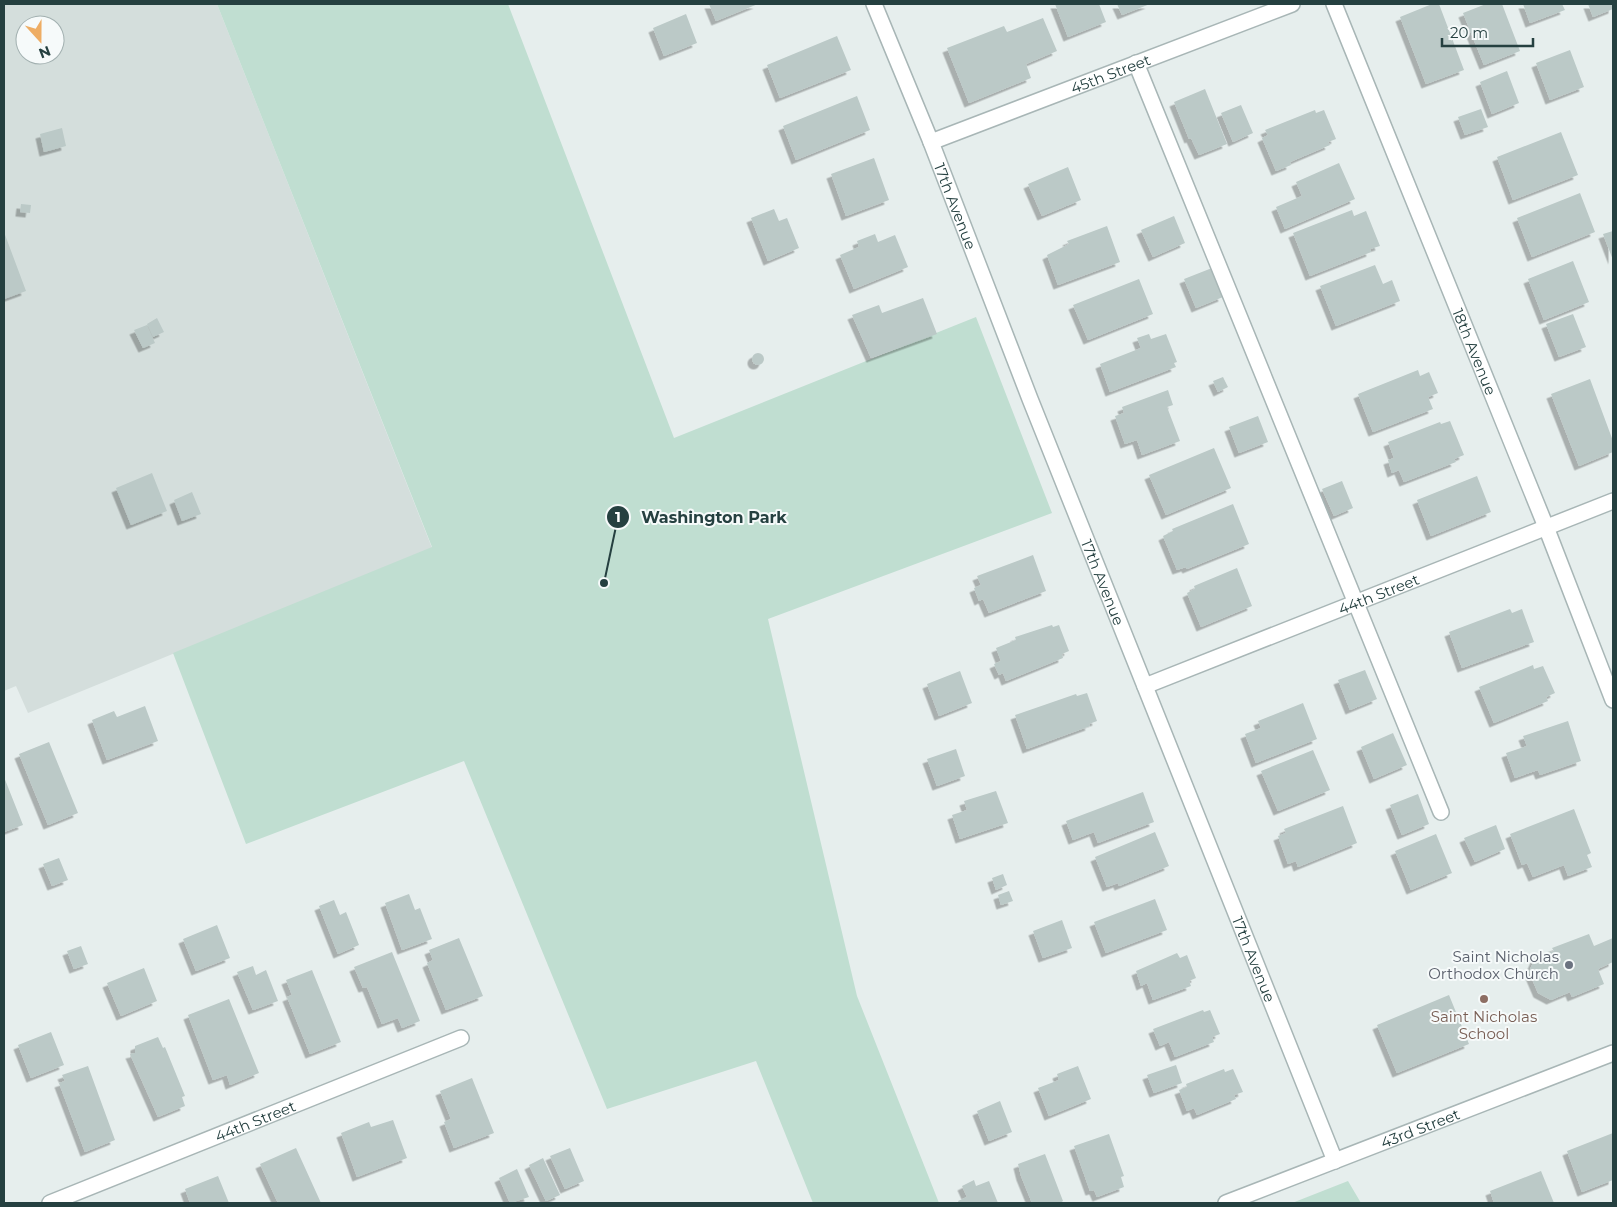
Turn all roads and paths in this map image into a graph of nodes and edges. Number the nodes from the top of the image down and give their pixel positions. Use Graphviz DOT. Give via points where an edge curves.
graph roads {
  1 [pos="874,4"];
  2 [pos="1292,4"];
  3 [pos="1334,4"];
  4 [pos="1136,63"];
  5 [pos="931,142"];
  6 [pos="1613,500"];
  7 [pos="1546,527"];
  8 [pos="1354,603"];
  9 [pos="1145,686"];
  10 [pos="1613,700"];
  11 [pos="1441,812"];
  12 [pos="460,1038"];
  13 [pos="1613,1053"];
  14 [pos="1335,1161"];
  15 [pos="50,1203"];
  16 [pos="1226,1203"];
  1 -- 5 [label="street, 17th Avenue"];
  2 -- 4 [label="street, 45th Street"];
  3 -- 7 [label="street, 18th Avenue"];
  4 -- 5 [label="street, 45th Street"];
  4 -- 8 [label="street"];
  5 -- 9 [label="street, 17th Avenue"];
  6 -- 7 [label="street, 44th Street"];
  7 -- 8 [label="street, 44th Street"];
  7 -- 10 [label="street, 18th Avenue"];
  8 -- 9 [label="street, 44th Street"];
  8 -- 11 [label="street"];
  9 -- 14 [label="street, 17th Avenue"];
  12 -- 15 [label="street, 44th Street"];
  13 -- 14 [label="street, 43rd Street"];
  14 -- 16 [label="street, 43rd Street"];
}
